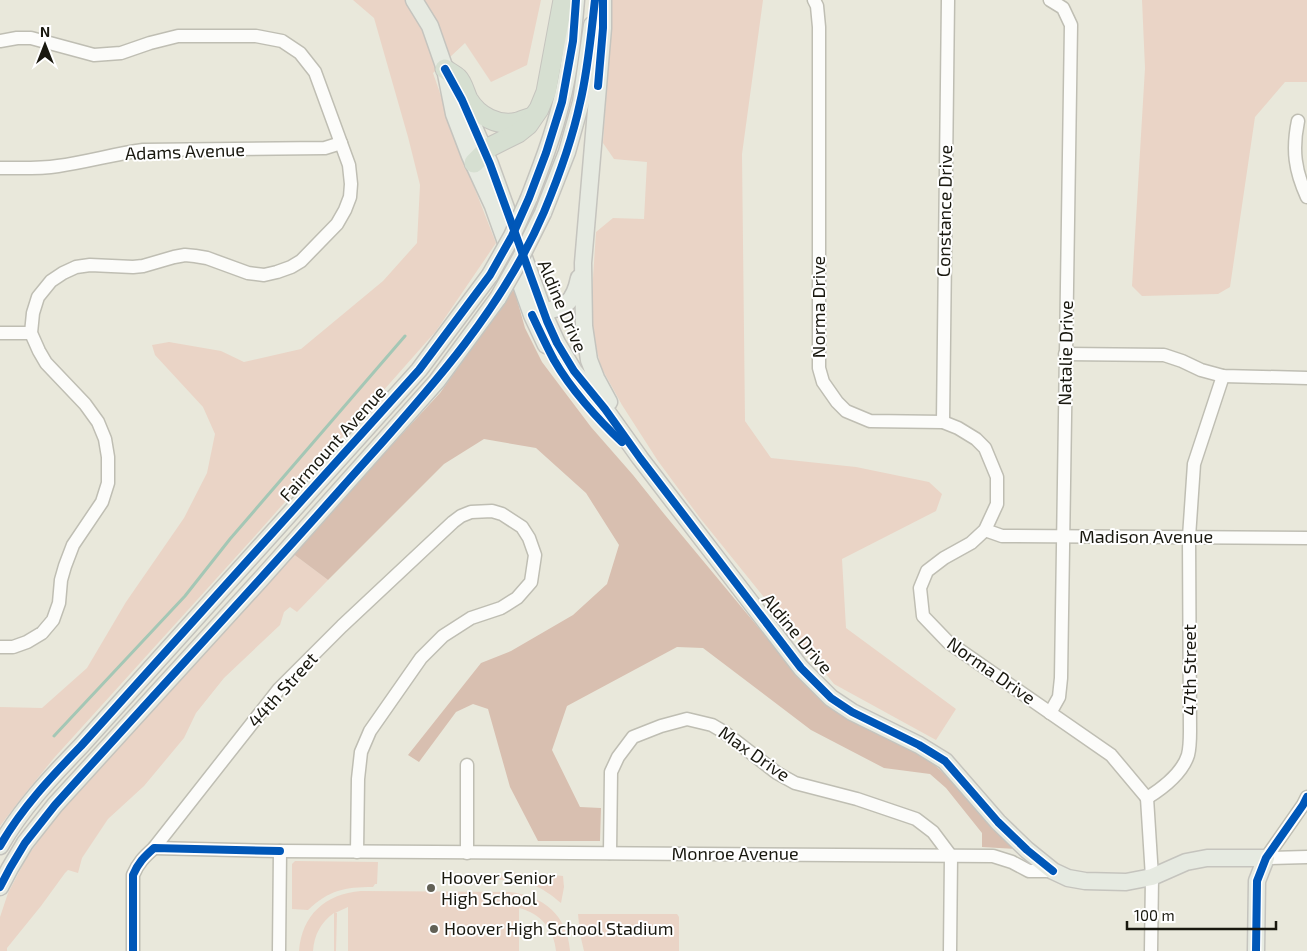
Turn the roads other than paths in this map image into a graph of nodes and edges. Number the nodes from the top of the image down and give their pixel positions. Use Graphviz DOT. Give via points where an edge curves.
graph roads {
  1 [pos="414,0"];
  2 [pos="563,0"];
  3 [pos="576,0"];
  4 [pos="595,0"];
  5 [pos="603,0"];
  6 [pos="814,0"];
  7 [pos="948,0"];
  8 [pos="1050,0"];
  9 [pos="0,41"];
  10 [pos="445,69"];
  11 [pos="533,117"];
  12 [pos="1298,121"];
  13 [pos="341,143"];
  14 [pos="479,158"];
  15 [pos="0,168"];
  16 [pos="1307,197"];
  17 [pos="583,263"];
  18 [pos="538,313"];
  19 [pos="0,333"];
  20 [pos="31,334"];
  21 [pos="1065,354"];
  22 [pos="1223,376"];
  23 [pos="1307,378"];
  24 [pos="943,422"];
  25 [pos="640,458"];
  26 [pos="985,530"];
  27 [pos="1064,536"];
  28 [pos="1189,537"];
  29 [pos="1307,538"];
  30 [pos="0,648"];
  31 [pos="1050,713"];
  32 [pos="467,765"];
  33 [pos="1307,797"];
  34 [pos="1148,798"];
  35 [pos="0,846"];
  36 [pos="154,848"];
  37 [pos="280,851"];
  38 [pos="357,852"];
  39 [pos="467,853"];
  40 [pos="610,854"];
  41 [pos="951,856"];
  42 [pos="1307,857"];
  43 [pos="1266,858"];
  44 [pos="1053,871"];
  45 [pos="1152,877"];
  46 [pos="0,887"];
  47 [pos="132,951"];
  48 [pos="279,951"];
  49 [pos="950,951"];
  50 [pos="1151,951"];
  51 [pos="1256,951"];
  1 -- 10 [label="main road, Aldine Drive" via="430,26"];
  2 -- 11 [label="highway" via="546,92"];
  3 -- 35 [label="main road, Fairmount Avenue, bridge" via="573,41 562,102 546,153 512,236 490,274 419,370 45,784"];
  4 -- 46 [label="main road, Fairmount Avenue, bridge" via="581,102 567,152 543,213 498,298 437,381 55,805 25,843"];
  5 -- 17 [label="main road"];
  6 -- 24 [label="street, Norma Drive" via="819,27 819,368 823,382 846,411 870,421"];
  7 -- 24 [label="street, Constance Drive"];
  8 -- 21 [label="street, Natalie Drive" via="1063,8 1071,25"];
  9 -- 13 [label="street" via="31,38 94,55 122,53 178,36 256,36 282,41 300,53 314,72"];
  10 -- 11 [label="highway" via="458,78 474,108 488,118 508,123"];
  10 -- 14 [label="main road, Aldine Drive" via="462,100"];
  11 -- 14 [label="highway" via="518,133 490,147"];
  12 -- 16 [label="street" via="1294,139 1295,158"];
  13 -- 15 [label="street, Adams Avenue" via="325,148 143,150 60,166"];
  13 -- 20 [label="street" via="349,165 350,197 337,224 301,261 264,274 248,273 207,258 185,255 143,266 76,267 51,281 38,297"];
  14 -- 18 [label="main road, Aldine Drive" via="490,164"];
  17 -- 18 [label="main road" via="573,297 562,306"];
  17 -- 25 [label="main road" via="584,326 589,360"];
  18 -- 25 [label="main road, Aldine Drive" via="545,343 565,377 610,431"];
  19 -- 20 [label="street"];
  20 -- 30 [label="street" via="46,363 98,422 108,457 108,482 102,502 70,552 52,620 42,633 27,642"];
  21 -- 22 [label="street" via="1164,355"];
  21 -- 27 [label="street, Natalie Drive"];
  22 -- 23 [label="street"];
  22 -- 28 [label="street, 47th Street" via="1194,464"];
  24 -- 26 [label="street, Norma Drive" via="976,439 985,448 997,477 997,504"];
  25 -- 44 [label="main road, Aldine Drive" via="801,668 831,698 852,712 945,761 998,822"];
  26 -- 27 [label="street, Madison Avenue" via="1002,536"];
  26 -- 31 [label="street, Norma Drive" via="972,543 927,571 920,588 922,616 948,642"];
  27 -- 28 [label="street, Madison Avenue"];
  27 -- 31 [label="street, Natalie Drive" via="1061,678 1059,697"];
  28 -- 29 [label="street, Madison Avenue"];
  28 -- 34 [label="street, 47th Street" via="1188,754 1182,767 1164,788"];
  31 -- 34 [label="street, Norma Drive" via="1111,755"];
  32 -- 39 [label="street"];
  33 -- 43 [label="street"];
  34 -- 45 [label="street"];
  36 -- 37 [label="street, Monroe Avenue"];
  36 -- 38 [label="street, 44th Street" via="279,689 342,626 461,516 471,512 502,514 522,527 529,538 535,554 531,582 517,598 501,608 470,618 443,636 421,658 370,731 361,752 358,778"];
  36 -- 47 [label="street, 44th Street" via="141,859 134,875"];
  37 -- 38 [label="street, Monroe Avenue"];
  37 -- 48 [label="street"];
  38 -- 39 [label="street, Monroe Avenue"];
  39 -- 40 [label="street, Monroe Avenue"];
  40 -- 41 [label="street, Monroe Avenue"];
  40 -- 41 [label="street, Max Drive" via="611,772 618,756 633,737 687,719 712,725 724,732 776,773 795,783 916,819 933,832"];
  41 -- 44 [label="street, Monroe Avenue" via="993,856 1029,871"];
  41 -- 49 [label="street"];
  42 -- 43 [label="street, Monroe Avenue"];
  43 -- 45 [label="main road, Monroe Avenue" via="1207,858 1186,862"];
  43 -- 51 [label="main road" via="1257,881"];
  44 -- 45 [label="main road, Monroe Avenue" via="1084,882 1126,882"];
  45 -- 50 [label="street"];
}
